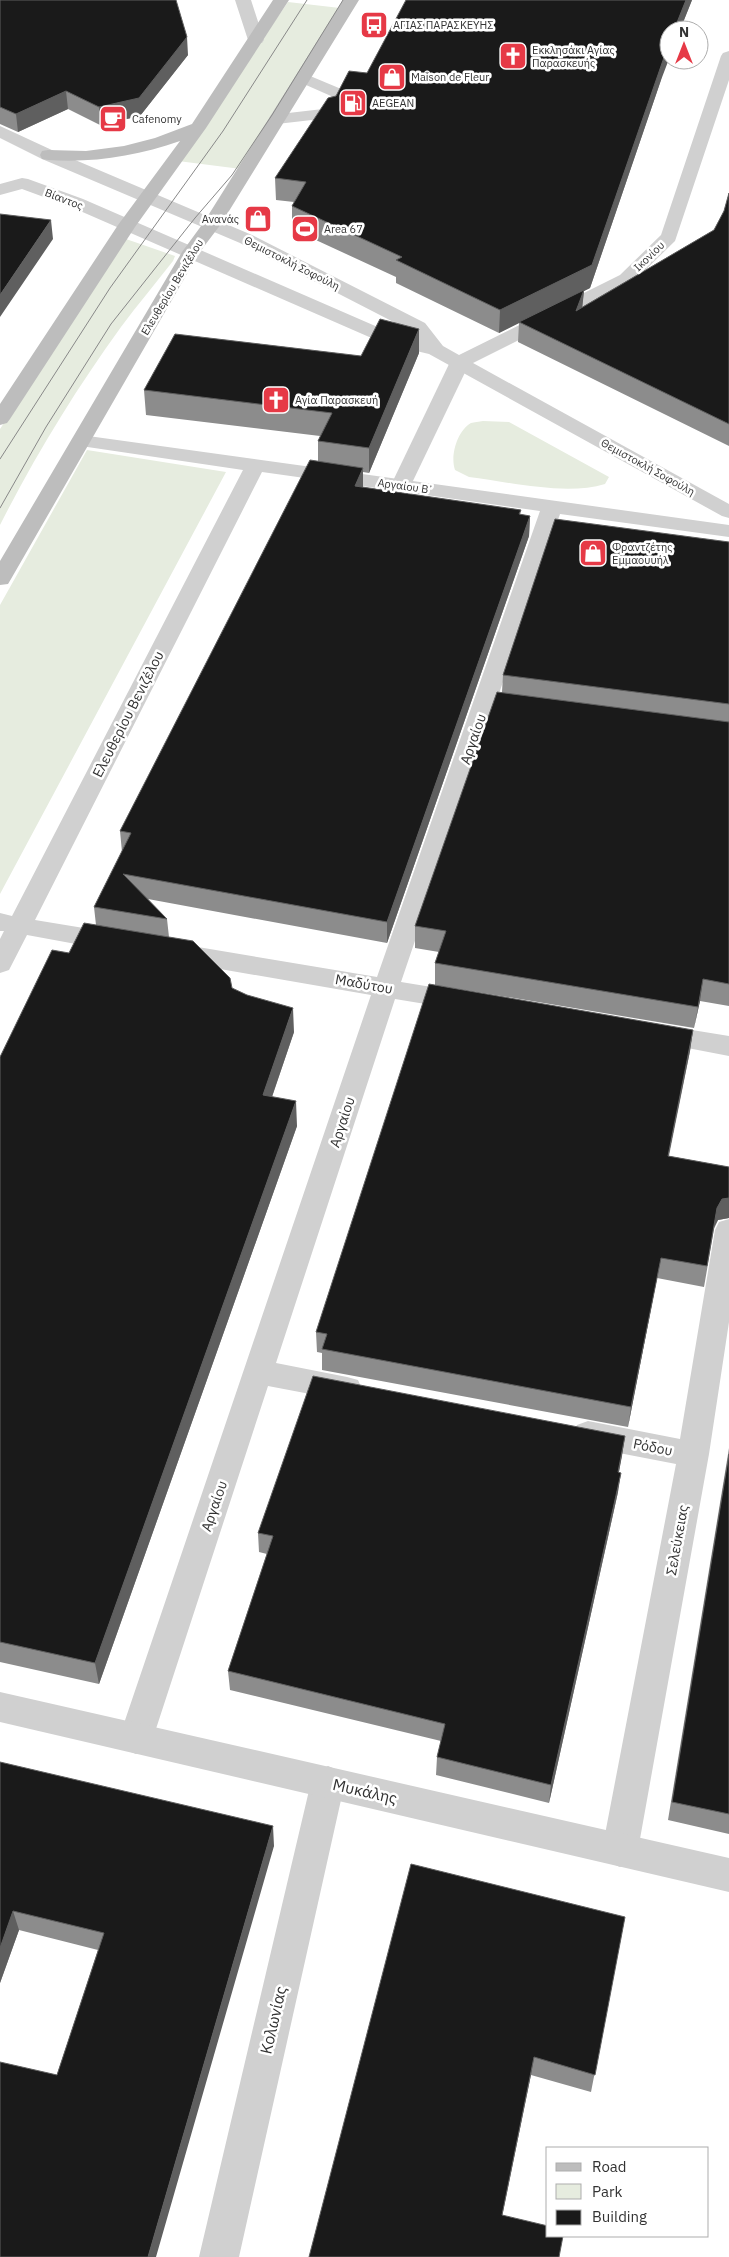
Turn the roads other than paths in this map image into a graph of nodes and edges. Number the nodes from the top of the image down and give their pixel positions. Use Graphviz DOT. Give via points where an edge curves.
graph roads {
  1 [pos="243,0"];
  2 [pos="281,0"];
  3 [pos="351,0"];
  4 [pos="256,40"];
  5 [pos="729,56"];
  6 [pos="303,78"];
  7 [pos="277,120"];
  8 [pos="198,128"];
  9 [pos="0,131"];
  10 [pos="48,155"];
  11 [pos="22,183"];
  12 [pos="0,190"];
  13 [pos="146,198"];
  14 [pos="212,224"];
  15 [pos="127,225"];
  16 [pos="191,252"];
  17 [pos="436,350"];
  18 [pos="460,362"];
  19 [pos="0,419"];
  20 [pos="81,441"];
  21 [pos="256,464"];
  22 [pos="401,485"];
  23 [pos="552,507"];
  24 [pos="729,512"];
  25 [pos="729,531"];
  26 [pos="0,579"];
  27 [pos="10,924"];
  28 [pos="0,964"];
  29 [pos="386,988"];
  30 [pos="484,1004"];
  31 [pos="631,1029"];
  32 [pos="729,1046"];
  33 [pos="729,1230"];
  34 [pos="260,1372"];
  35 [pos="375,1394"];
  36 [pos="558,1429"];
  37 [pos="693,1454"];
  38 [pos="0,1707"];
  39 [pos="136,1738"];
  40 [pos="328,1782"];
  41 [pos="620,1850"];
  42 [pos="729,1875"];
  43 [pos="219,2257"];
  1 -- 4 [label="street"];
  2 -- 4 [label="main road"];
  3 -- 6 [label="main road, Ελευθερίου Βενιζέλου"];
  4 -- 8 [label="main road"];
  5 -- 18 [label="street, Ικονίου" via="669,237 626,279"];
  6 -- 7 [label="main road, Ελευθερίου Βενιζέλου"];
  6 -- 7 [label="street" via="340,94 330,113"];
  7 -- 14 [label="main road, Ελευθερίου Βενιζέλου"];
  8 -- 10 [label="main road" via="164,142 124,151 90,156"];
  8 -- 13 [label="main road"];
  9 -- 10 [label="street, Θεμιστοκλή Σοφούλη"];
  10 -- 11 [label="street"];
  10 -- 13 [label="street, Θεμιστοκλή Σοφούλη"];
  11 -- 12 [label="street"];
  11 -- 15 [label="street, Βίαντος"];
  13 -- 14 [label="street, Θεμιστοκλή Σοφούλη"];
  13 -- 15 [label="main road"];
  14 -- 16 [label="main road, Ελευθερίου Βενιζέλου"];
  14 -- 17 [label="street, Θεμιστοκλή Σοφούλη" via="418,328"];
  15 -- 16 [label="street, Θεμιστοκλή Σοφούλη"];
  15 -- 19 [label="main road"];
  16 -- 17 [label="street, Θεμιστοκλή Σοφούλη" via="390,339"];
  16 -- 20 [label="main road, Ελευθερίου Βενιζέλου"];
  17 -- 18 [label="street, Θεμιστοκλή Σοφούλη"];
  18 -- 22 [label="street"];
  18 -- 24 [label="street, Θεμιστοκλή Σοφούλη"];
  20 -- 21 [label="street, Αργαίου Β᾽"];
  20 -- 26 [label="main road, Ελευθερίου Βενιζέλου"];
  21 -- 22 [label="street, Αργαίου Β᾽"];
  21 -- 27 [label="street, Ελευθερίου Βενιζέλου"];
  22 -- 23 [label="street, Αργαίου Β᾽"];
  23 -- 25 [label="street, Αργαίου Β᾽"];
  23 -- 29 [label="street, Αργαίου" via="496,704"];
  27 -- 28 [label="street, Ελευθερίου Βενιζέλου"];
  27 -- 29 [label="street, Μαδύτου"];
  29 -- 30 [label="street, Μαδύτου"];
  29 -- 34 [label="street, Αργαίου"];
  31 -- 32 [label="street"];
  33 -- 37 [label="street, Σελεύκειας"];
  34 -- 35 [label="street"];
  34 -- 39 [label="street, Αργαίου"];
  36 -- 37 [label="street, Ρόδου"];
  37 -- 41 [label="street, Σελεύκειας"];
  38 -- 39 [label="street, Μυκάλης"];
  39 -- 40 [label="street, Μυκάλης"];
  40 -- 41 [label="street, Μυκάλης"];
  40 -- 43 [label="street, Κολωνίας"];
  41 -- 42 [label="street, Μυκάλης"];
}
